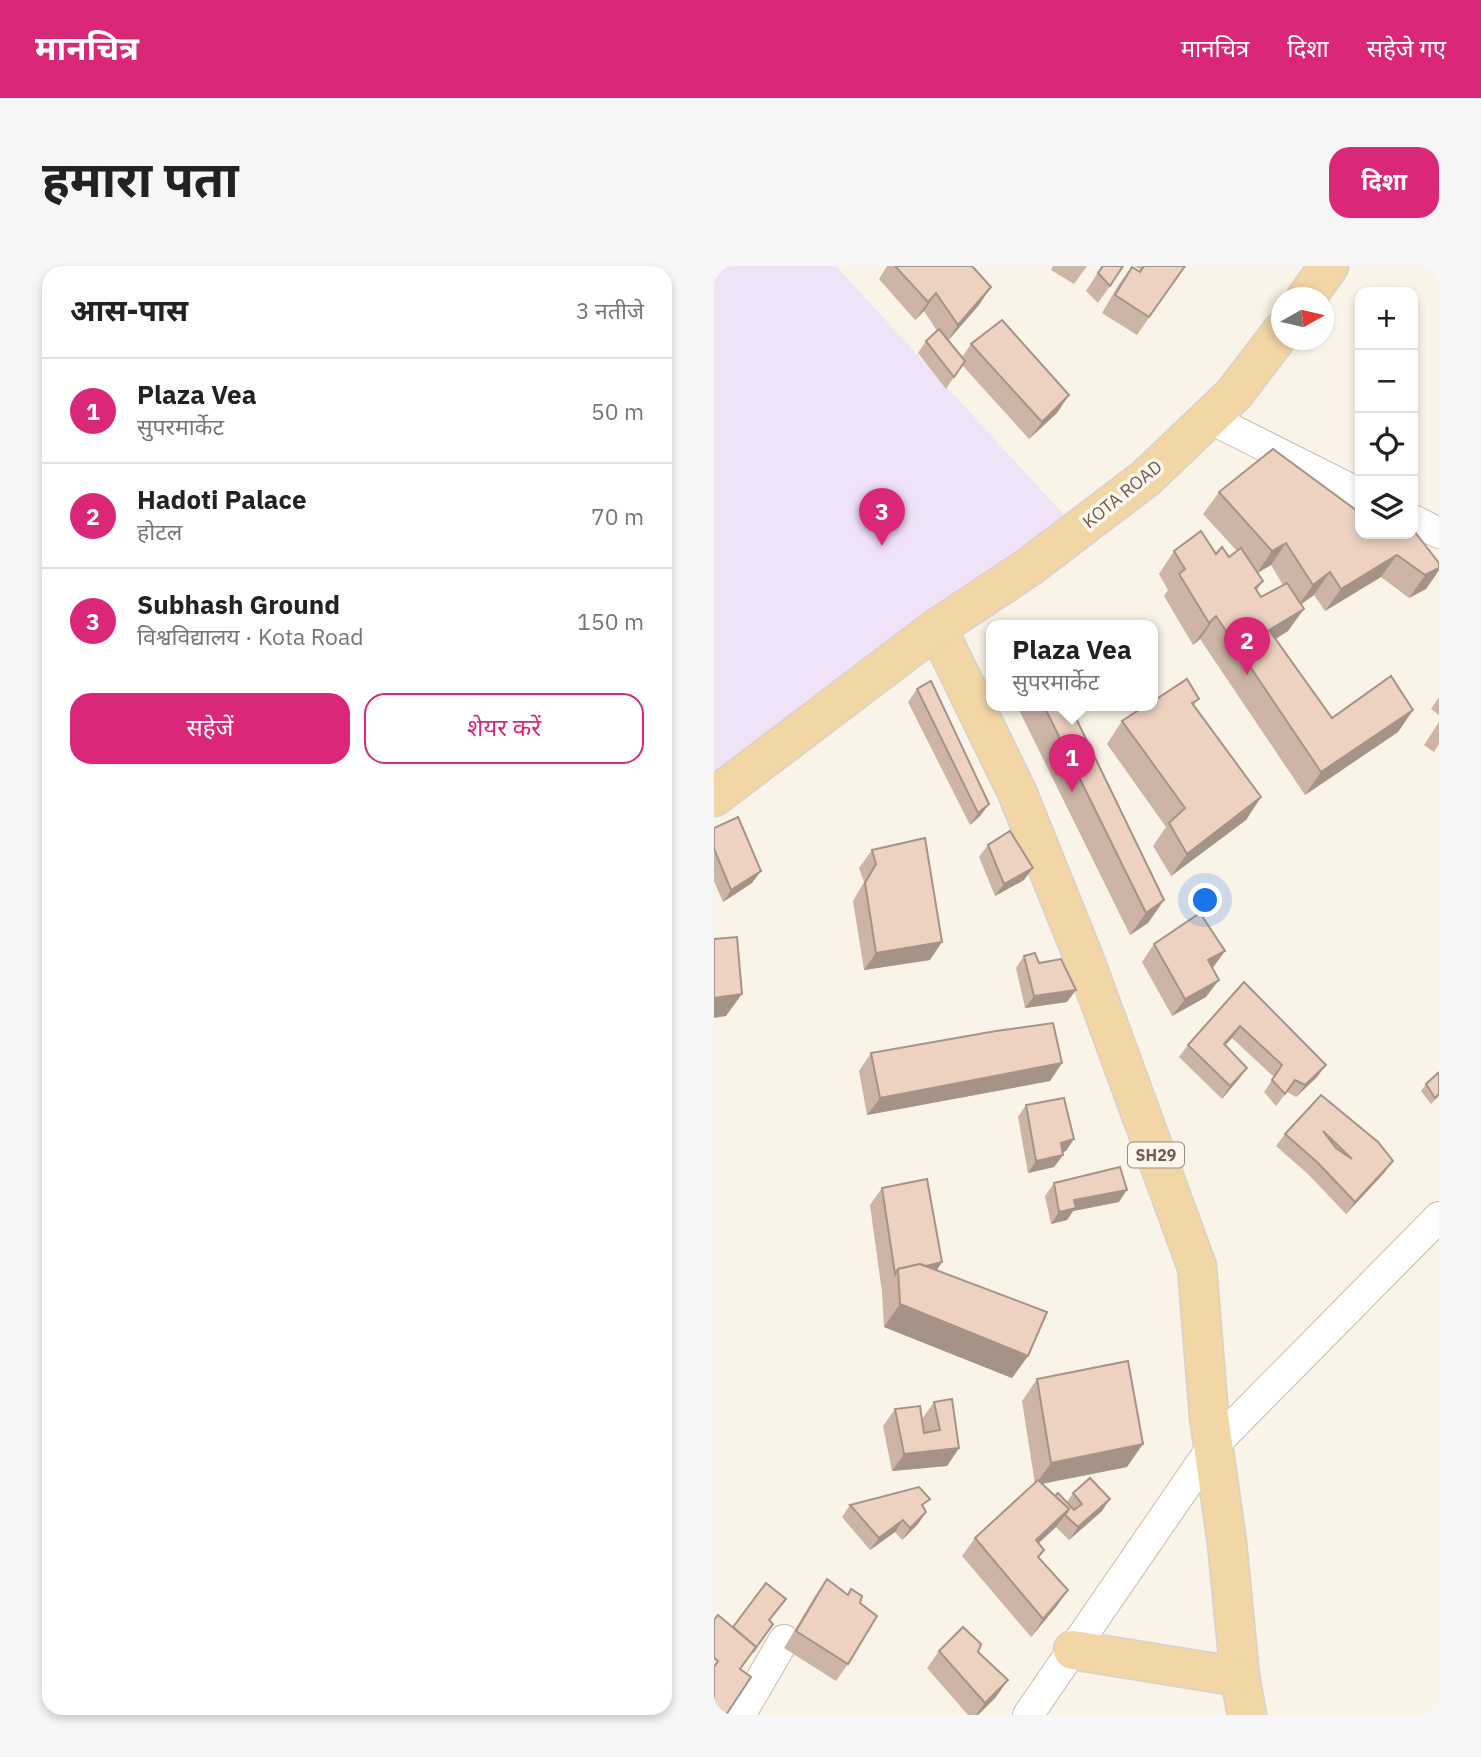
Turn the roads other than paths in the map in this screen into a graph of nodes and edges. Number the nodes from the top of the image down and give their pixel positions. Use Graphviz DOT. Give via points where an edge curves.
graph roads {
  1 [pos="1329,266"];
  2 [pos="1314,287"];
  3 [pos="1271,345"];
  4 [pos="1209,418"];
  5 [pos="1355,492"];
  6 [pos="1418,522"];
  7 [pos="1439,533"];
  8 [pos="937,628"];
  9 [pos="714,797"];
  10 [pos="1439,1217"];
  11 [pos="1213,1446"];
  12 [pos="784,1640"];
  13 [pos="1073,1650"];
  14 [pos="1240,1677"];
  15 [pos="740,1715"];
  16 [pos="1028,1715"];
  17 [pos="1247,1715"];
  1 -- 2 [label="main road"];
  3 -- 4 [label="main road, KOTA ROAD"];
  4 -- 5 [label="street"];
  4 -- 8 [label="main road, KOTA ROAD" via="1146,478 1029,567"];
  6 -- 7 [label="street"];
  8 -- 9 [label="main road, KOTA ROAD"];
  8 -- 11 [label="main road, SH29" via="1017,792 1085,961 1197,1267"];
  10 -- 11 [label="street"];
  11 -- 13 [label="street"];
  11 -- 14 [label="main road, SH29"];
  12 -- 15 [label="street"];
  13 -- 14 [label="main road"];
  13 -- 16 [label="street"];
  14 -- 17 [label="main road, SH29"];
}
